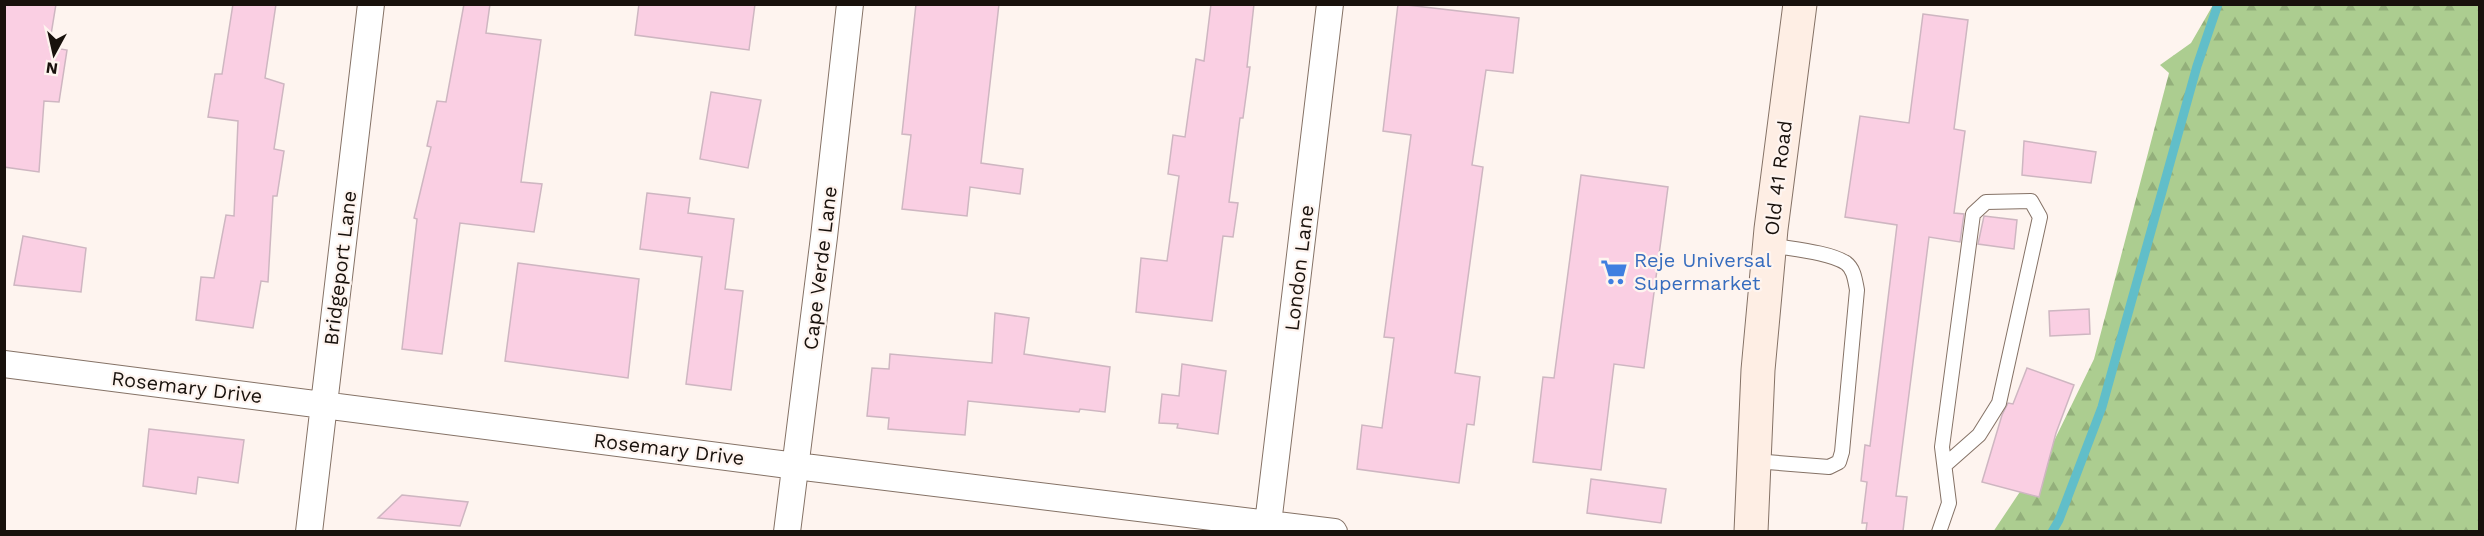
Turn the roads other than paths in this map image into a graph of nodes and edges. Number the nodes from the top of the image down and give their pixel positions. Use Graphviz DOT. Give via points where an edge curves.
graph roads {
  1 [pos="371,4"];
  2 [pos="850,4"];
  3 [pos="1330,4"];
  4 [pos="1800,4"];
  5 [pos="1770,245"];
  6 [pos="4,364"];
  7 [pos="324,405"];
  8 [pos="1754,461"];
  9 [pos="1945,465"];
  10 [pos="796,466"];
  11 [pos="1268,527"];
  12 [pos="309,531"];
  13 [pos="787,531"];
  14 [pos="1334,531"];
  15 [pos="1751,531"];
  16 [pos="1939,531"];
  1 -- 7 [label="street, Bridgeport Lane"];
  2 -- 10 [label="street, Cape Verde Lane"];
  3 -- 11 [label="street, London Lane"];
  4 -- 5 [label="street, Old 41 Road"];
  5 -- 8 [label="street, Old 41 Road"];
  5 -- 8 [label="lane" via="1848,264 1857,290 1839,462 1829,466"];
  6 -- 7 [label="street, Rosemary Drive"];
  7 -- 10 [label="street, Rosemary Drive"];
  7 -- 12 [label="street, Bridgeport Lane"];
  8 -- 15 [label="street, Old 41 Road"];
  9 -- 9 [label="lane" via="1942,447 1972,214 1986,202 2031,201 2040,217 1999,403 1979,435"];
  9 -- 16 [label="lane" via="1949,503"];
  10 -- 11 [label="street, Rosemary Drive"];
  10 -- 13 [label="street, Cape Verde Lane"];
  11 -- 14 [label="street, Rosemary Drive"];
}
